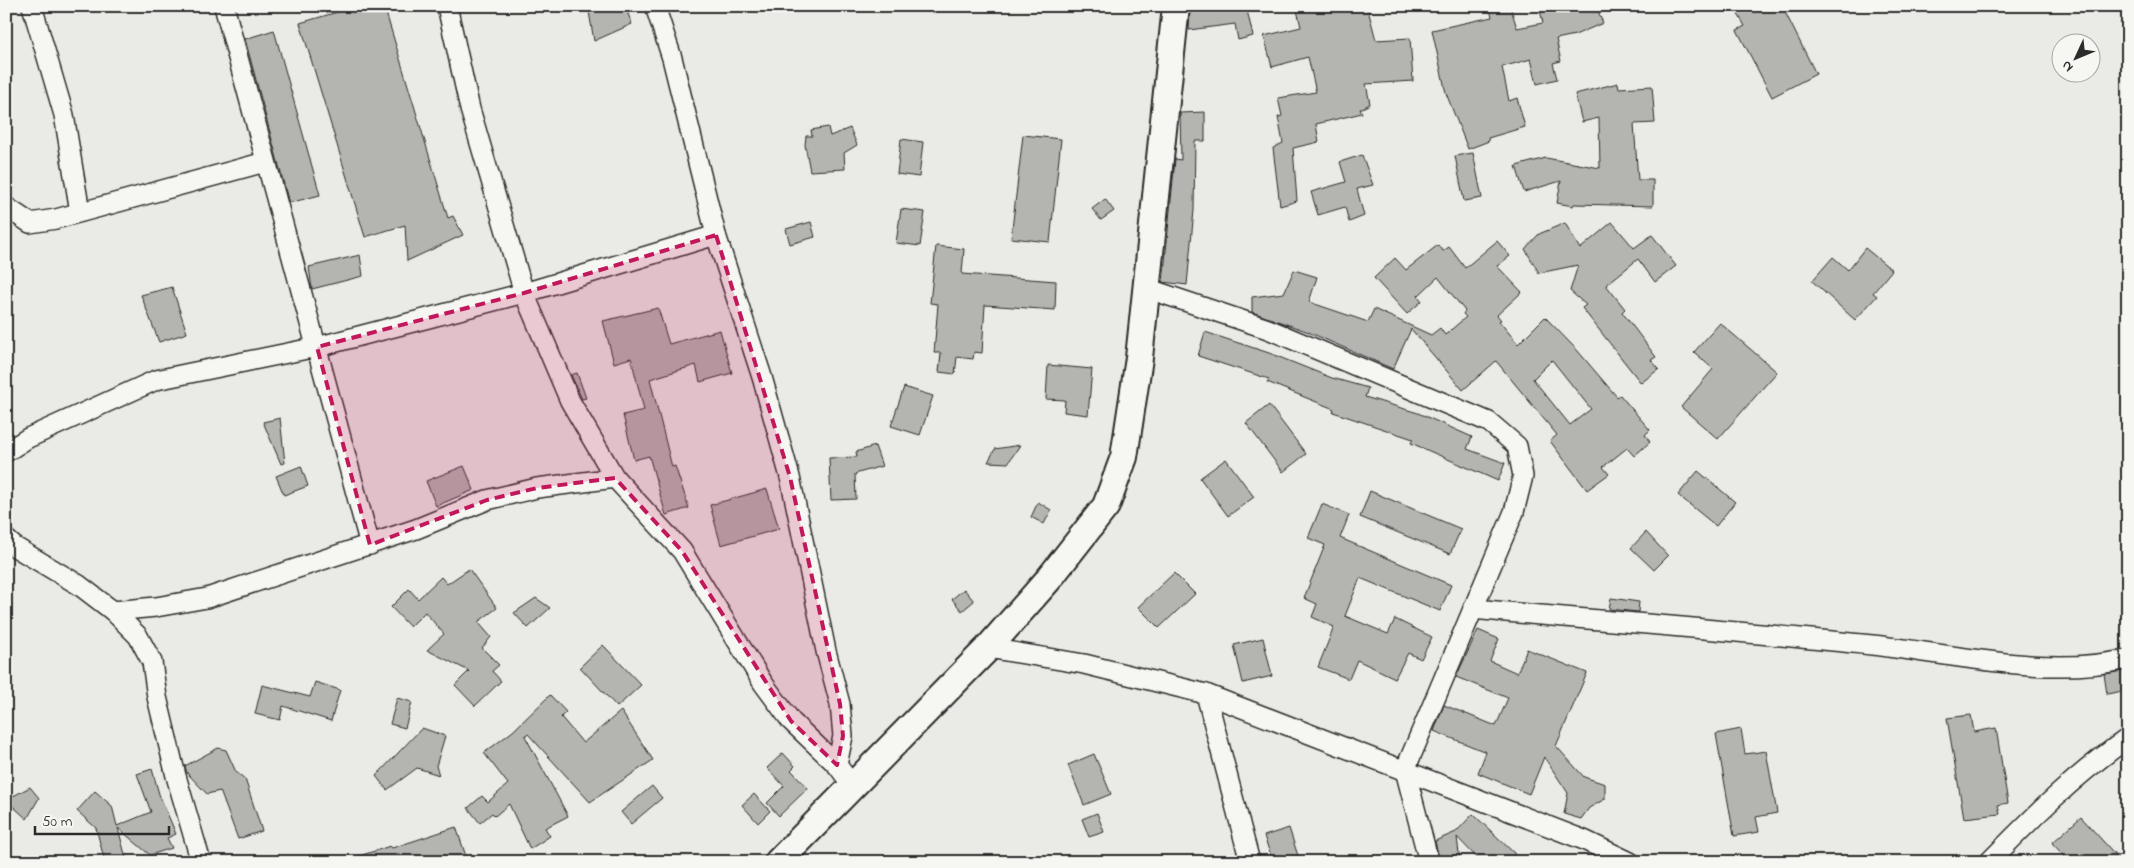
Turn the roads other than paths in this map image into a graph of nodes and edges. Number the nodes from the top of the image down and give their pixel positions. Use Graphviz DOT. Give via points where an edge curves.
graph roads {
  1 [pos="32,6"];
  2 [pos="224,6"];
  3 [pos="446,6"];
  4 [pos="656,6"];
  5 [pos="1176,6"];
  6 [pos="265,162"];
  7 [pos="6,207"];
  8 [pos="80,212"];
  9 [pos="716,235"];
  10 [pos="1146,288"];
  11 [pos="524,293"];
  12 [pos="317,347"];
  13 [pos="6,452"];
  14 [pos="614,478"];
  15 [pos="6,539"];
  16 [pos="370,545"];
  17 [pos="1473,609"];
  18 [pos="113,611"];
  19 [pos="988,648"];
  20 [pos="2128,659"];
  21 [pos="1206,694"];
  22 [pos="2128,738"];
  23 [pos="1405,770"];
  24 [pos="845,775"];
  25 [pos="201,862"];
  26 [pos="778,862"];
  27 [pos="1250,862"];
  28 [pos="1429,862"];
  29 [pos="1630,862"];
  30 [pos="1989,862"];
  1 -- 8 [label="street" via="64,115"];
  2 -- 6 [label="street"];
  3 -- 11 [label="street" via="470,109"];
  4 -- 9 [label="street"];
  5 -- 10 [label="street"];
  6 -- 8 [label="street"];
  6 -- 12 [label="street"];
  7 -- 8 [label="street" via="30,223"];
  9 -- 11 [label="street"];
  9 -- 24 [label="street" via="790,477 840,704"];
  10 -- 17 [label="street" via="1268,329 1470,414 1488,422 1517,446 1523,476 1514,512"];
  10 -- 19 [label="street" via="1124,457 1106,506 1048,580"];
  11 -- 12 [label="street"];
  11 -- 14 [label="street" via="570,401"];
  12 -- 13 [label="street" via="156,380 28,438"];
  12 -- 16 [label="street"];
  14 -- 16 [label="street" via="537,488 487,500"];
  14 -- 24 [label="street" via="682,551 763,683 791,721"];
  15 -- 18 [label="street" via="79,585"];
  16 -- 18 [label="street" via="207,598"];
  17 -- 20 [label="street" via="1865,644 2029,665 2107,664"];
  17 -- 23 [label="street"];
  18 -- 25 [label="street" via="138,636 152,662 157,698 176,776"];
  19 -- 21 [label="street" via="1084,664"];
  19 -- 24 [label="street"];
  21 -- 23 [label="street"];
  21 -- 27 [label="street"];
  22 -- 30 [label="street" via="2089,766 2032,817"];
  23 -- 28 [label="street"];
  23 -- 29 [label="street" via="1584,840"];
  24 -- 26 [label="street"];
}
